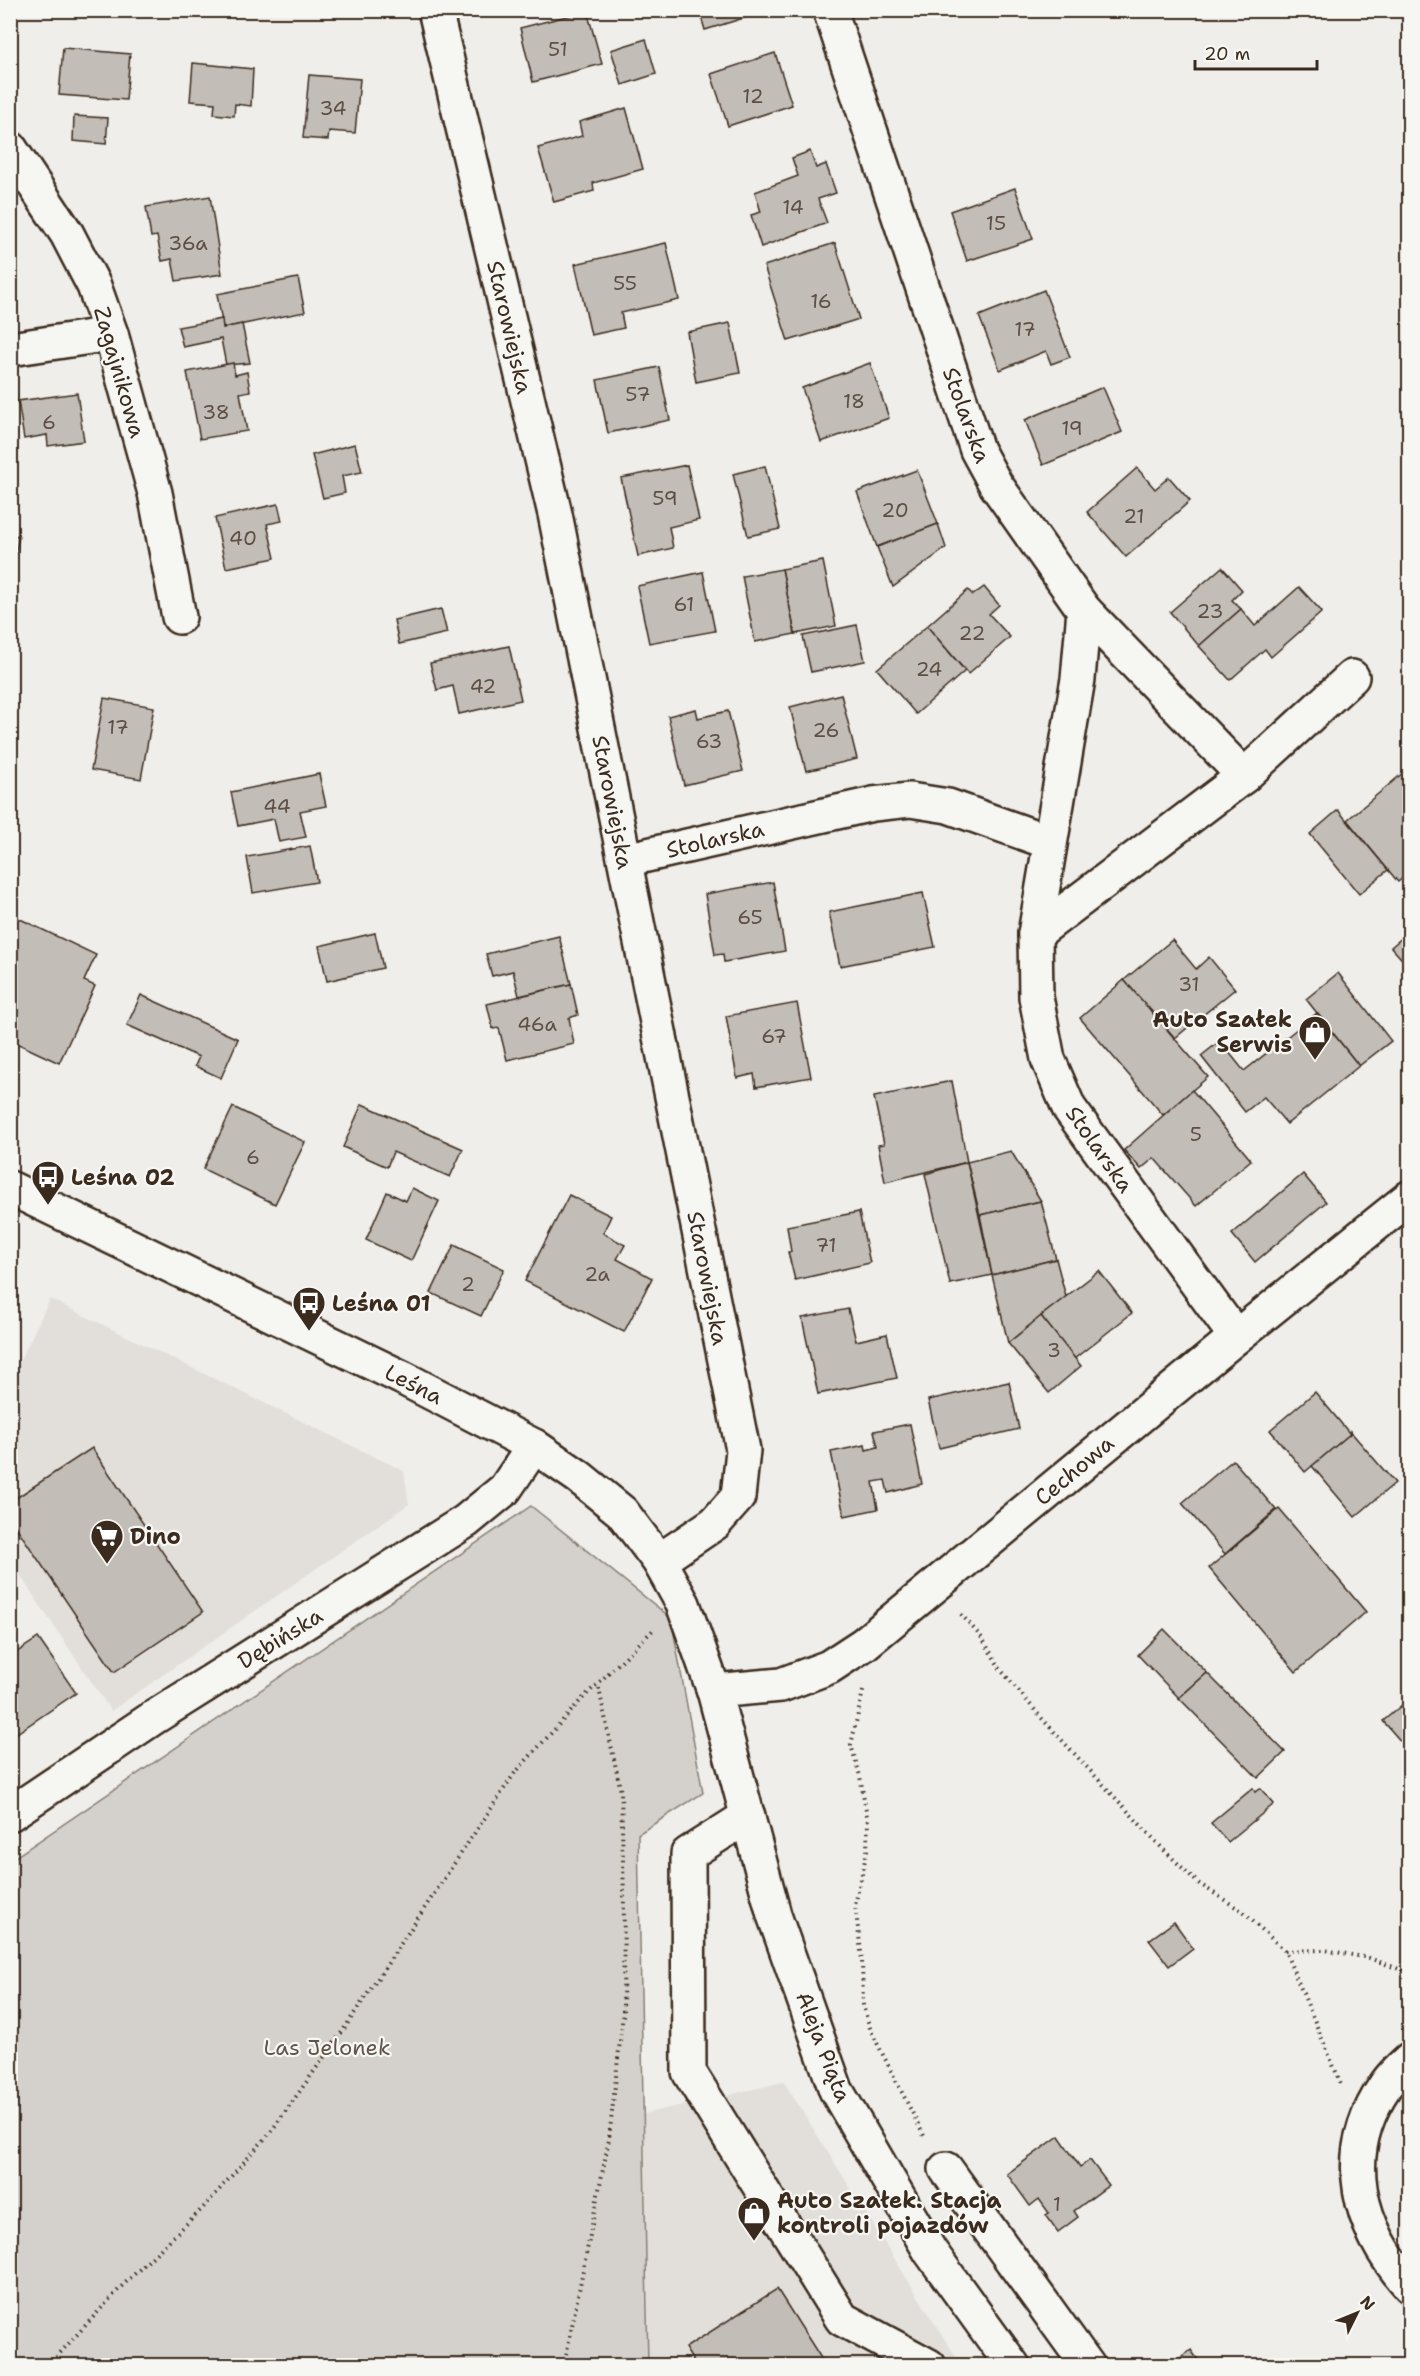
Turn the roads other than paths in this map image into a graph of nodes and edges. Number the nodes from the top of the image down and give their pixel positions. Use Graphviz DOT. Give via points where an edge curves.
graph roads {
  1 [pos="435,10"];
  2 [pos="830,10"];
  3 [pos="10,148"];
  4 [pos="111,334"];
  5 [pos="10,349"];
  6 [pos="1084,610"];
  7 [pos="179,617"];
  8 [pos="1352,676"];
  9 [pos="1244,776"];
  10 [pos="1049,842"];
  11 [pos="625,860"];
  12 [pos="1035,934"];
  13 [pos="10,1188"];
  14 [pos="1410,1197"];
  15 [pos="1236,1336"];
  16 [pos="534,1446"];
  17 [pos="659,1561"];
  18 [pos="714,1691"];
  19 [pos="10,1814"];
  20 [pos="748,1816"];
  21 [pos="1410,2059"];
  22 [pos="946,2169"];
  23 [pos="1410,2286"];
  24 [pos="929,2366"];
  25 [pos="1013,2366"];
  26 [pos="1088,2366"];
  1 -- 11 [label="street, Starowiejska" via="555,514"];
  2 -- 6 [label="street, Stolarska" via="977,450 996,485"];
  3 -- 4 [label="street, Zagajnikowa" via="67,234 94,286"];
  4 -- 5 [label="street"];
  4 -- 7 [label="street, Zagajnikowa" via="155,493"];
  6 -- 9 [label="street"];
  6 -- 10 [label="street, Stolarska" via="1078,679"];
  8 -- 9 [label="street"];
  9 -- 12 [label="street"];
  10 -- 11 [label="street, Stolarska" via="948,806 910,800 873,804"];
  10 -- 12 [label="street, Stolarska"];
  11 -- 17 [label="street, Starowiejska" via="743,1450 738,1497 715,1523"];
  12 -- 15 [label="street, Stolarska" via="1036,997 1048,1059 1069,1108"];
  13 -- 16 [label="street, Leśna" via="403,1378"];
  14 -- 15 [label="street, Cechowa"];
  15 -- 18 [label="street, Cechowa" via="855,1650 829,1667 781,1685"];
  16 -- 17 [label="street, Leśna" via="622,1512"];
  16 -- 19 [label="street, Dębińska" via="505,1489 466,1521 153,1718"];
  17 -- 18 [label="street, Leśna" via="683,1604"];
  18 -- 20 [label="street, Aleja Piąta"];
  20 -- 24 [label="street" via="688,1854 689,2072 842,2319"];
  20 -- 25 [label="street, Aleja Piąta" via="774,1915 836,2090 930,2251"];
  21 -- 23 [label="street" via="1385,2085 1370,2111 1360,2145 1358,2179 1368,2223 1390,2263"];
  22 -- 26 [label="street"];
}
